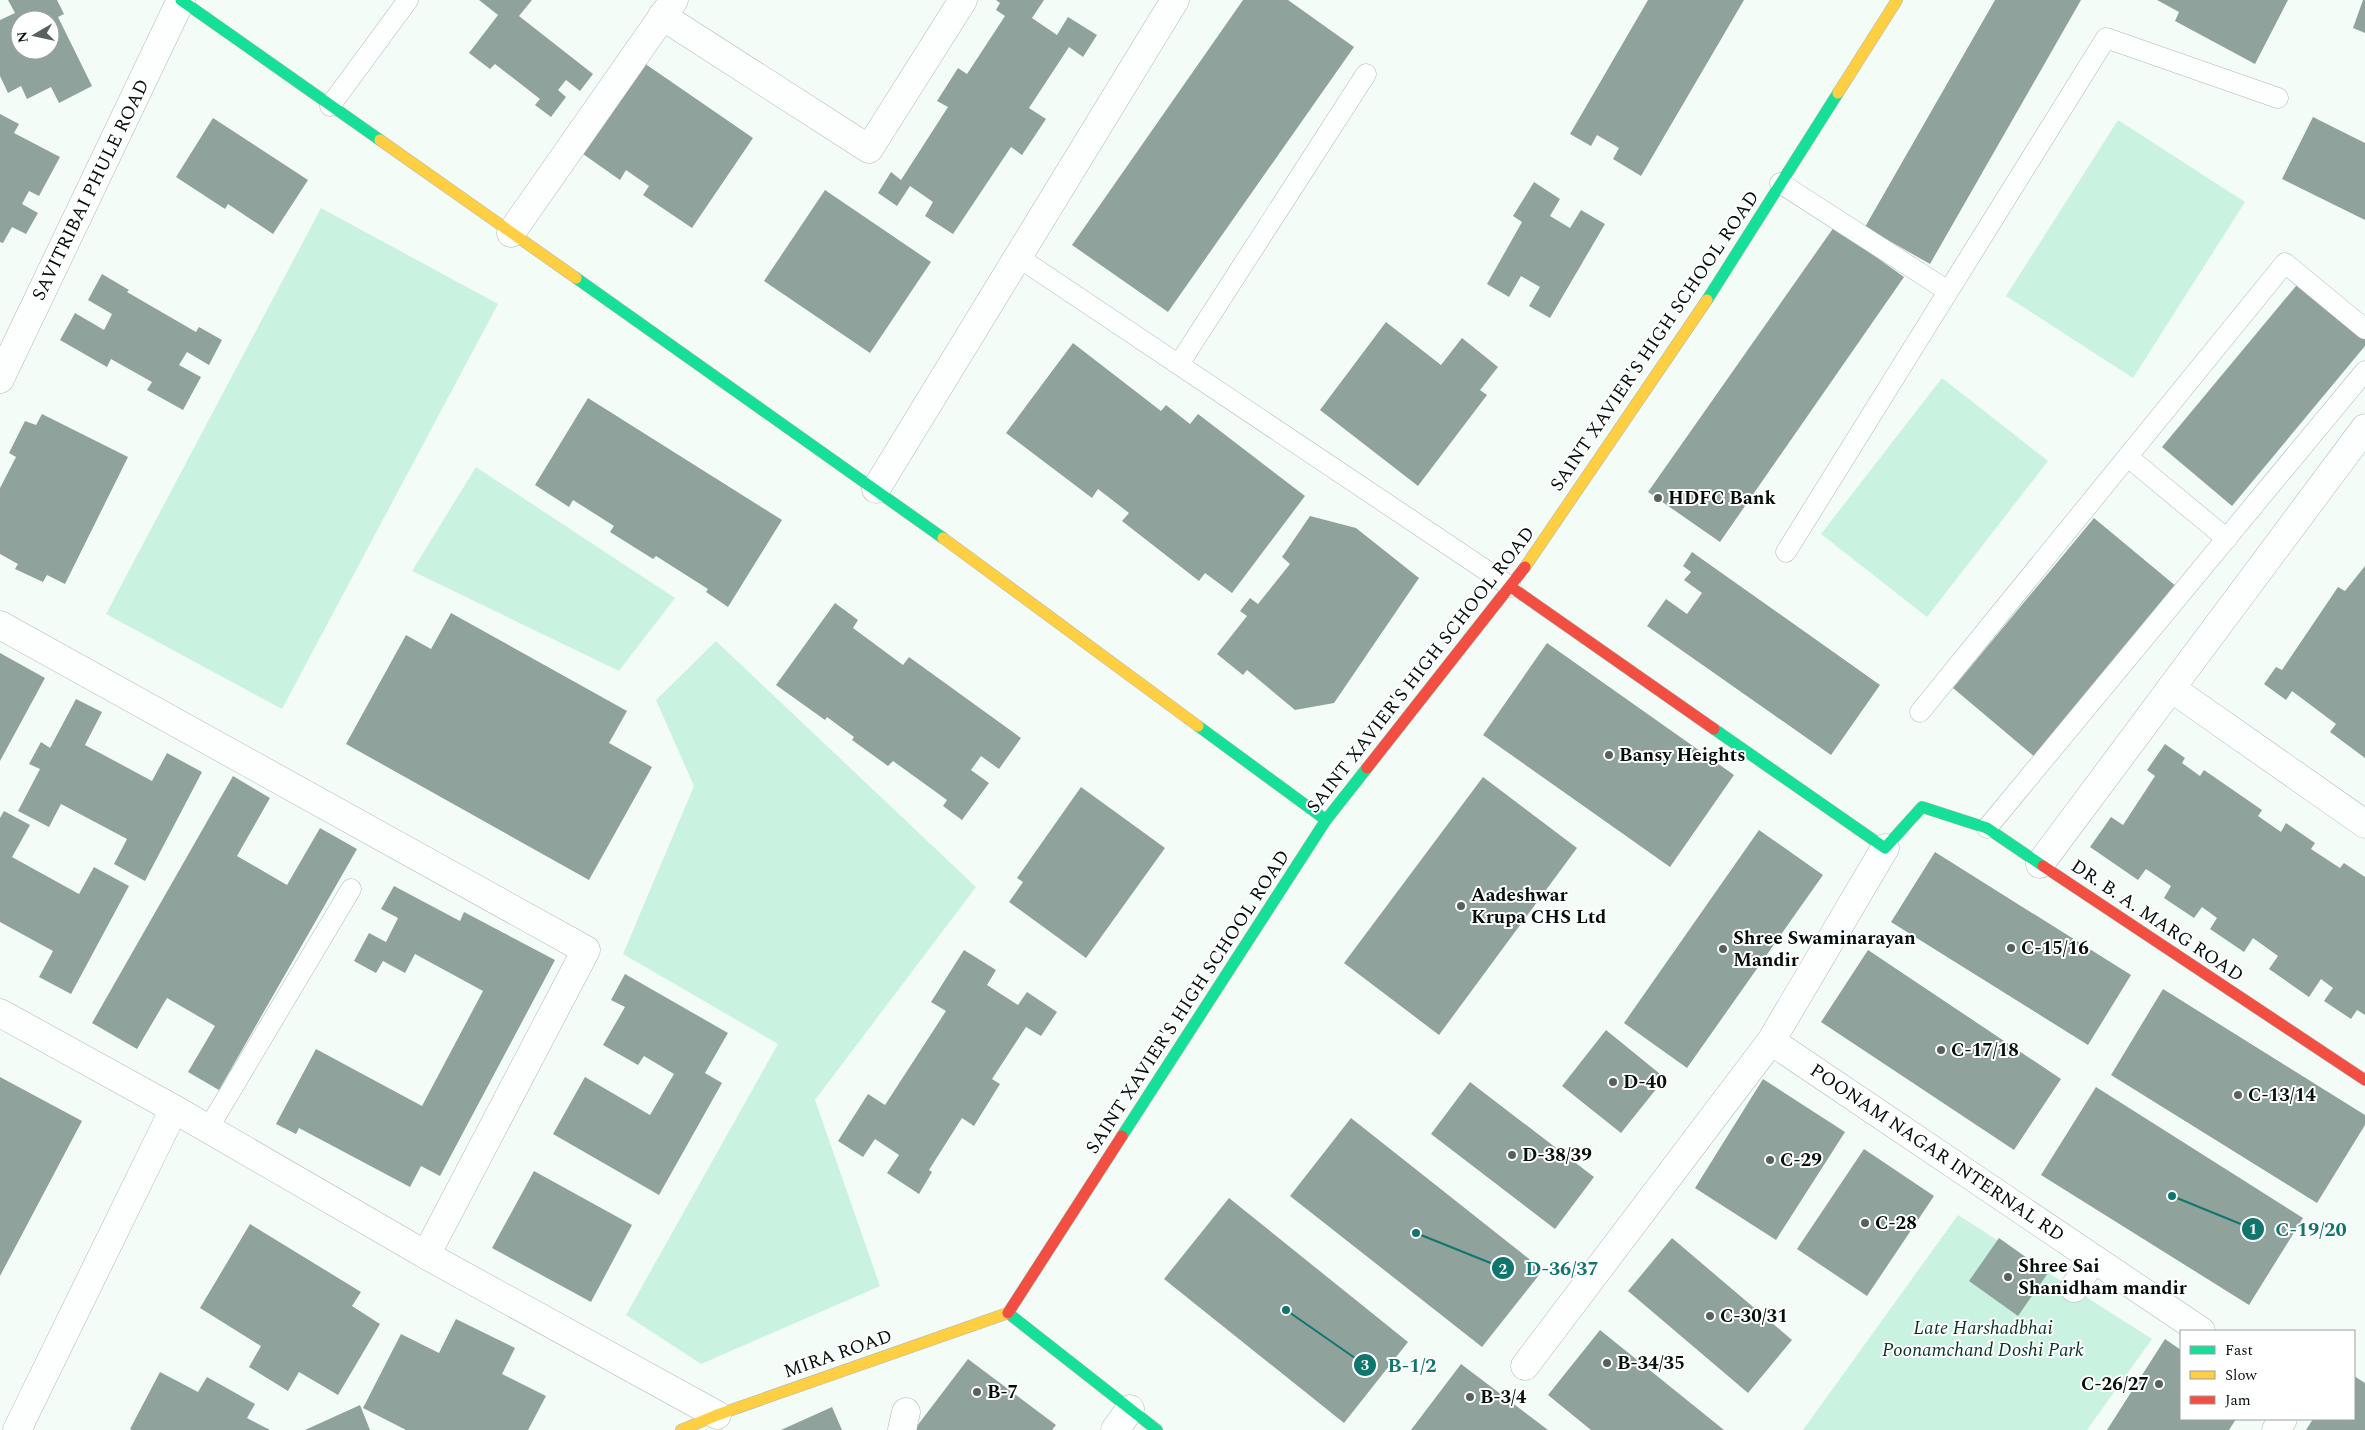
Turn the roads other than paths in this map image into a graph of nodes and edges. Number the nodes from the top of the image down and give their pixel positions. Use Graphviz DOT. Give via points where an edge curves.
graph roads {
  1 [pos="181,0"];
  2 [pos="408,0"];
  3 [pos="963,0"];
  4 [pos="1176,0"];
  5 [pos="1897,0"];
  6 [pos="668,8"];
  7 [pos="1366,74"];
  8 [pos="2278,98"];
  9 [pos="330,106"];
  10 [pos="1780,184"];
  11 [pos="511,233"];
  12 [pos="1018,257"];
  13 [pos="1948,291"];
  14 [pos="2365,329"];
  15 [pos="1179,364"];
  16 [pos="2365,371"];
  17 [pos="0,379"];
  18 [pos="2365,428"];
  19 [pos="2128,457"];
  20 [pos="876,489"];
  21 [pos="2227,538"];
  22 [pos="1786,552"];
  23 [pos="1511,587"];
  24 [pos="0,625"];
  25 [pos="2171,688"];
  26 [pos="1920,712"];
  27 [pos="1326,820"];
  28 [pos="2364,822"];
  29 [pos="1987,828"];
  30 [pos="1885,848"];
  31 [pos="2040,864"];
  32 [pos="351,889"];
  33 [pos="0,1013"];
  34 [pos="1771,1042"];
  35 [pos="2365,1080"];
  36 [pos="174,1110"];
  37 [pos="208,1129"];
  38 [pos="426,1255"];
  39 [pos="2093,1258"];
  40 [pos="2074,1288"];
  41 [pos="1008,1313"];
  42 [pos="2201,1330"];
  43 [pos="1525,1366"];
  44 [pos="717,1415"];
  45 [pos="1123,1420"];
  46 [pos="17,1430"];
  47 [pos="681,1430"];
  48 [pos="1156,1430"];
  1 -- 9 [label="street"];
  1 -- 17 [label="street, SAVITRIBAI PHULE ROAD"];
  2 -- 9 [label="lane"];
  3 -- 6 [label="street" via="869,149"];
  4 -- 12 [label="street"];
  5 -- 10 [label="street, SAINT XAVIER'S HIGH SCHOOL ROAD"];
  6 -- 11 [label="street"];
  7 -- 15 [label="lane"];
  8 -- 13 [label="lane" via="2106,38"];
  9 -- 11 [label="street"];
  10 -- 13 [label="lane"];
  10 -- 23 [label="street, SAINT XAVIER'S HIGH SCHOOL ROAD" via="1688,330"];
  11 -- 20 [label="street"];
  12 -- 15 [label="lane"];
  12 -- 20 [label="street"];
  13 -- 22 [label="lane"];
  14 -- 19 [label="lane" via="2285,262"];
  15 -- 23 [label="lane"];
  16 -- 21 [label="lane"];
  18 -- 25 [label="street"];
  19 -- 21 [label="lane"];
  19 -- 26 [label="lane"];
  20 -- 27 [label="street"];
  21 -- 29 [label="lane"];
  23 -- 27 [label="street, SAINT XAVIER'S HIGH SCHOOL ROAD"];
  23 -- 30 [label="street"];
  24 -- 38 [label="street" via="586,950"];
  25 -- 28 [label="street"];
  25 -- 31 [label="street"];
  27 -- 41 [label="street, SAINT XAVIER'S HIGH SCHOOL ROAD"];
  29 -- 30 [label="street, DR. B. A. MARG ROAD" via="1922,807"];
  29 -- 31 [label="street, DR. B. A. MARG ROAD"];
  30 -- 34 [label="street"];
  31 -- 35 [label="street, DR. B. A. MARG ROAD"];
  32 -- 37 [label="lane"];
  33 -- 36 [label="street"];
  34 -- 39 [label="street, POONAM NAGAR INTERNAL RD"];
  34 -- 43 [label="street"];
  36 -- 37 [label="street"];
  36 -- 46 [label="street"];
  37 -- 38 [label="street"];
  38 -- 44 [label="street"];
  39 -- 40 [label="street"];
  39 -- 42 [label="street, POONAM NAGAR INTERNAL RD"];
  41 -- 44 [label="street, MIRA ROAD"];
  41 -- 45 [label="street"];
  44 -- 47 [label="street, MIRA ROAD"];
  45 -- 48 [label="street"];
}
